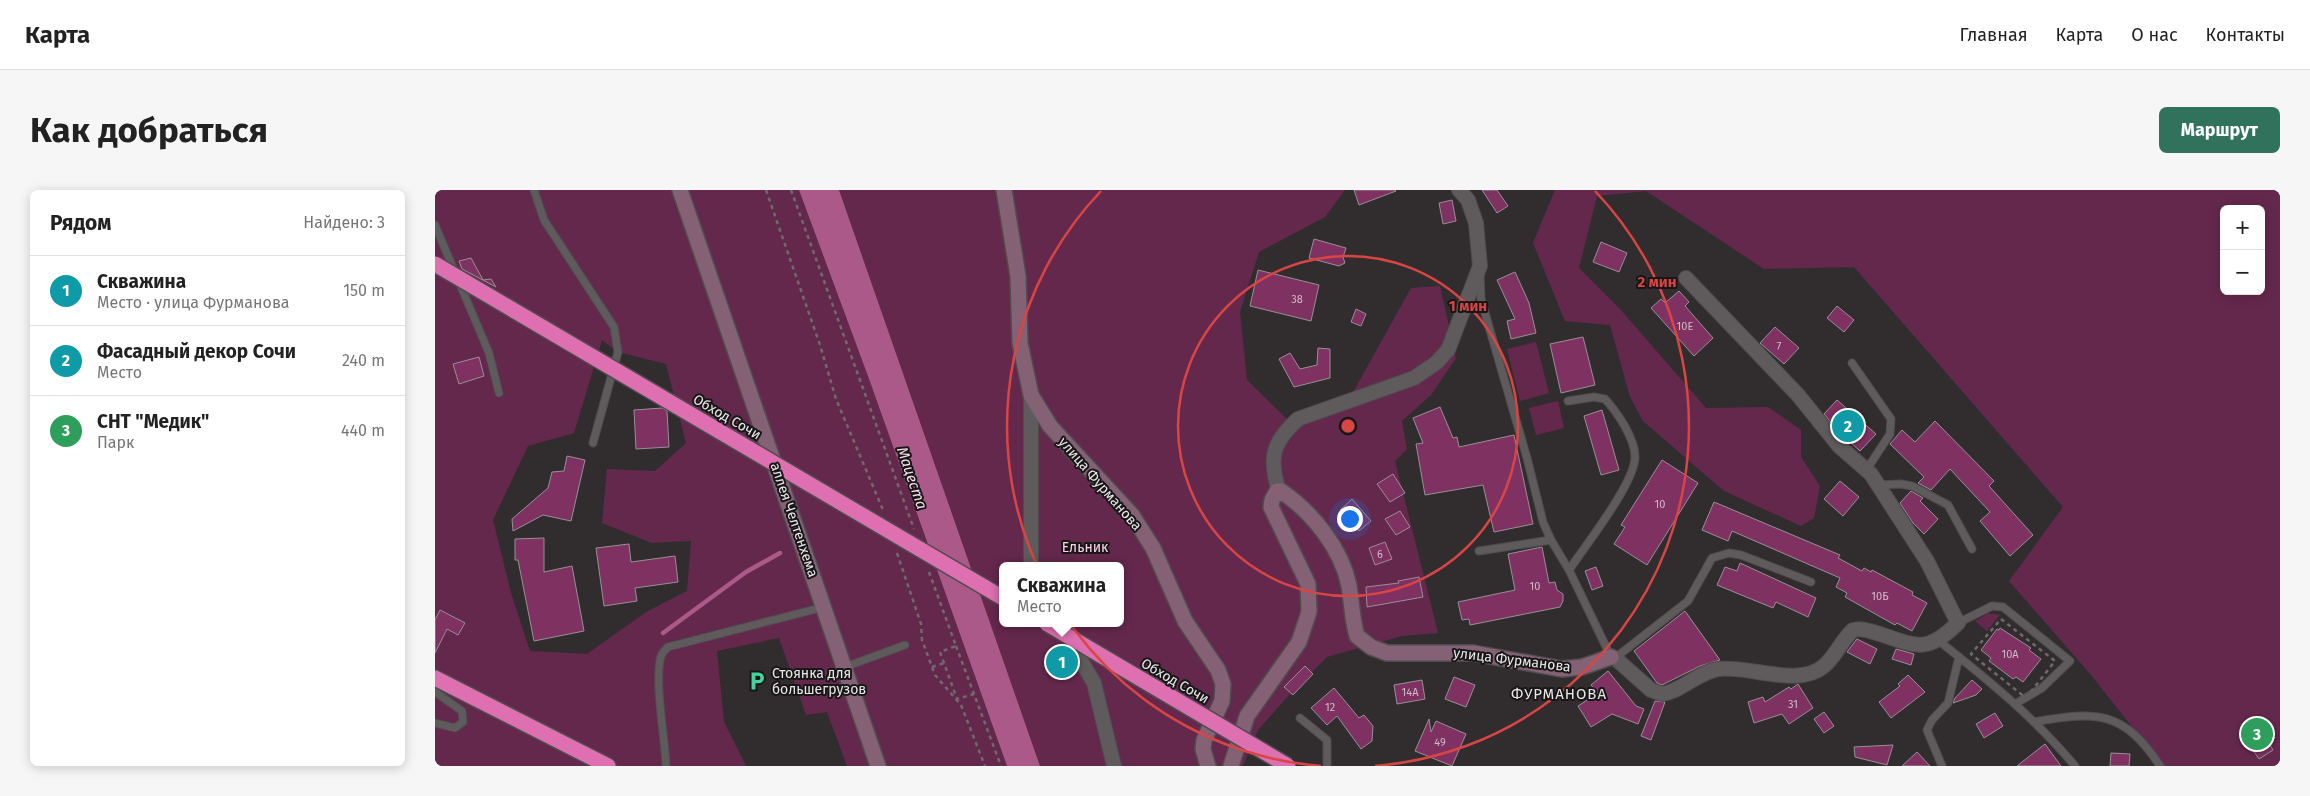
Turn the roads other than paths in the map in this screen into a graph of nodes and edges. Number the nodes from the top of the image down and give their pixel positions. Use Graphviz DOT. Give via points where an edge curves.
graph roads {
  1 [pos="534,190"];
  2 [pos="680,190"];
  3 [pos="1004,190"];
  4 [pos="1459,190"];
  5 [pos="435,225"];
  6 [pos="435,264"];
  7 [pos="1480,266"];
  8 [pos="1686,278"];
  9 [pos="1852,363"];
  10 [pos="499,393"];
  11 [pos="1031,395"];
  12 [pos="1568,402"];
  13 [pos="593,443"];
  14 [pos="1867,469"];
  15 [pos="1879,485"];
  16 [pos="1279,491"];
  17 [pos="1551,540"];
  18 [pos="1972,549"];
  19 [pos="1479,551"];
  20 [pos="1031,562"];
  21 [pos="1569,570"];
  22 [pos="1811,582"];
  23 [pos="999,596"];
  24 [pos="824,607"];
  25 [pos="1958,624"];
  26 [pos="1053,627"];
  27 [pos="1062,627"];
  28 [pos="1939,641"];
  29 [pos="905,645"];
  30 [pos="1613,657"];
  31 [pos="1959,657"];
  32 [pos="845,667"];
  33 [pos="435,678"];
  34 [pos="435,692"];
  35 [pos="2015,704"];
  36 [pos="1300,718"];
  37 [pos="2034,722"];
  38 [pos="435,723"];
  39 [pos="608,766"];
  40 [pos="666,766"];
  41 [pos="878,766"];
  42 [pos="1114,766"];
  43 [pos="1208,766"];
  44 [pos="1231,766"];
  45 [pos="1288,766"];
  46 [pos="1327,766"];
  47 [pos="1942,766"];
  48 [pos="2075,766"];
  49 [pos="2160,766"];
  1 -- 13 [label="lane" via="543,220 614,327 618,352"];
  2 -- 24 [label="street, аллея Челтенхема"];
  3 -- 11 [label="street, улица Фурманова" via="1017,276 1020,343"];
  4 -- 7 [label="street" via="1468,200 1477,223"];
  5 -- 10 [label="lane" via="489,353"];
  6 -- 23 [label="highway, Обход Сочи, bridge"];
  7 -- 16 [label="street" via="1448,350 1437,363 1414,378 1298,418 1284,432 1273,450"];
  7 -- 17 [label="lane" via="1481,299 1543,522"];
  8 -- 14 [label="street" via="1798,395 1839,446"];
  9 -- 14 [label="lane" via="1891,419 1890,434"];
  11 -- 20 [label="street, улица Фурманова"];
  11 -- 43 [label="street, улица Фурманова" via="1050,426 1132,515 1153,548 1185,620 1218,670 1223,684 1222,701 1204,740 1203,750"];
  12 -- 21 [label="lane" via="1594,397 1605,399 1633,444 1635,455 1630,478"];
  14 -- 15 [label="street"];
  15 -- 18 [label="lane" via="1912,486 1948,504"];
  15 -- 25 [label="street" via="1927,561"];
  16 -- 30 [label="street, улица Фурманова" via="1305,510 1338,556 1349,585 1357,636 1371,647 1387,654 1473,653 1562,669 1582,667"];
  16 -- 44 [label="street" via="1274,494 1271,507 1308,584 1309,612 1299,642 1247,716"];
  17 -- 19 [label="lane"];
  17 -- 21 [label="lane"];
  21 -- 30 [label="lane"];
  22 -- 30 [label="lane" via="1741,555 1719,554 1708,565 1689,601"];
  24 -- 32 [label="street, аллея Челтенхема"];
  24 -- 40 [label="lane" via="668,646 661,655 660,675"];
  25 -- 28 [label="street"];
  25 -- 35 [label="lane" via="1992,606 2003,608 2070,661 2042,688"];
  26 -- 45 [label="highway, Обход Сочи, bridge"];
  27 -- 42 [label="street" via="1095,683"];
  28 -- 30 [label="street" via="1911,645 1862,628 1853,630 1817,671 1805,675 1718,669 1662,694 1651,690"];
  28 -- 31 [label="lane"];
  29 -- 32 [label="lane"];
  31 -- 35 [label="lane"];
  31 -- 47 [label="lane" via="1947,703 1927,730"];
  32 -- 41 [label="street, аллея Челтенхема"];
  33 -- 39 [label="highway"];
  34 -- 38 [label="lane" via="463,711 463,722 455,728"];
  35 -- 37 [label="lane"];
  36 -- 46 [label="lane" via="1327,740"];
  37 -- 48 [label="lane"];
  37 -- 49 [label="lane" via="2075,716 2109,718 2135,733"];
}
